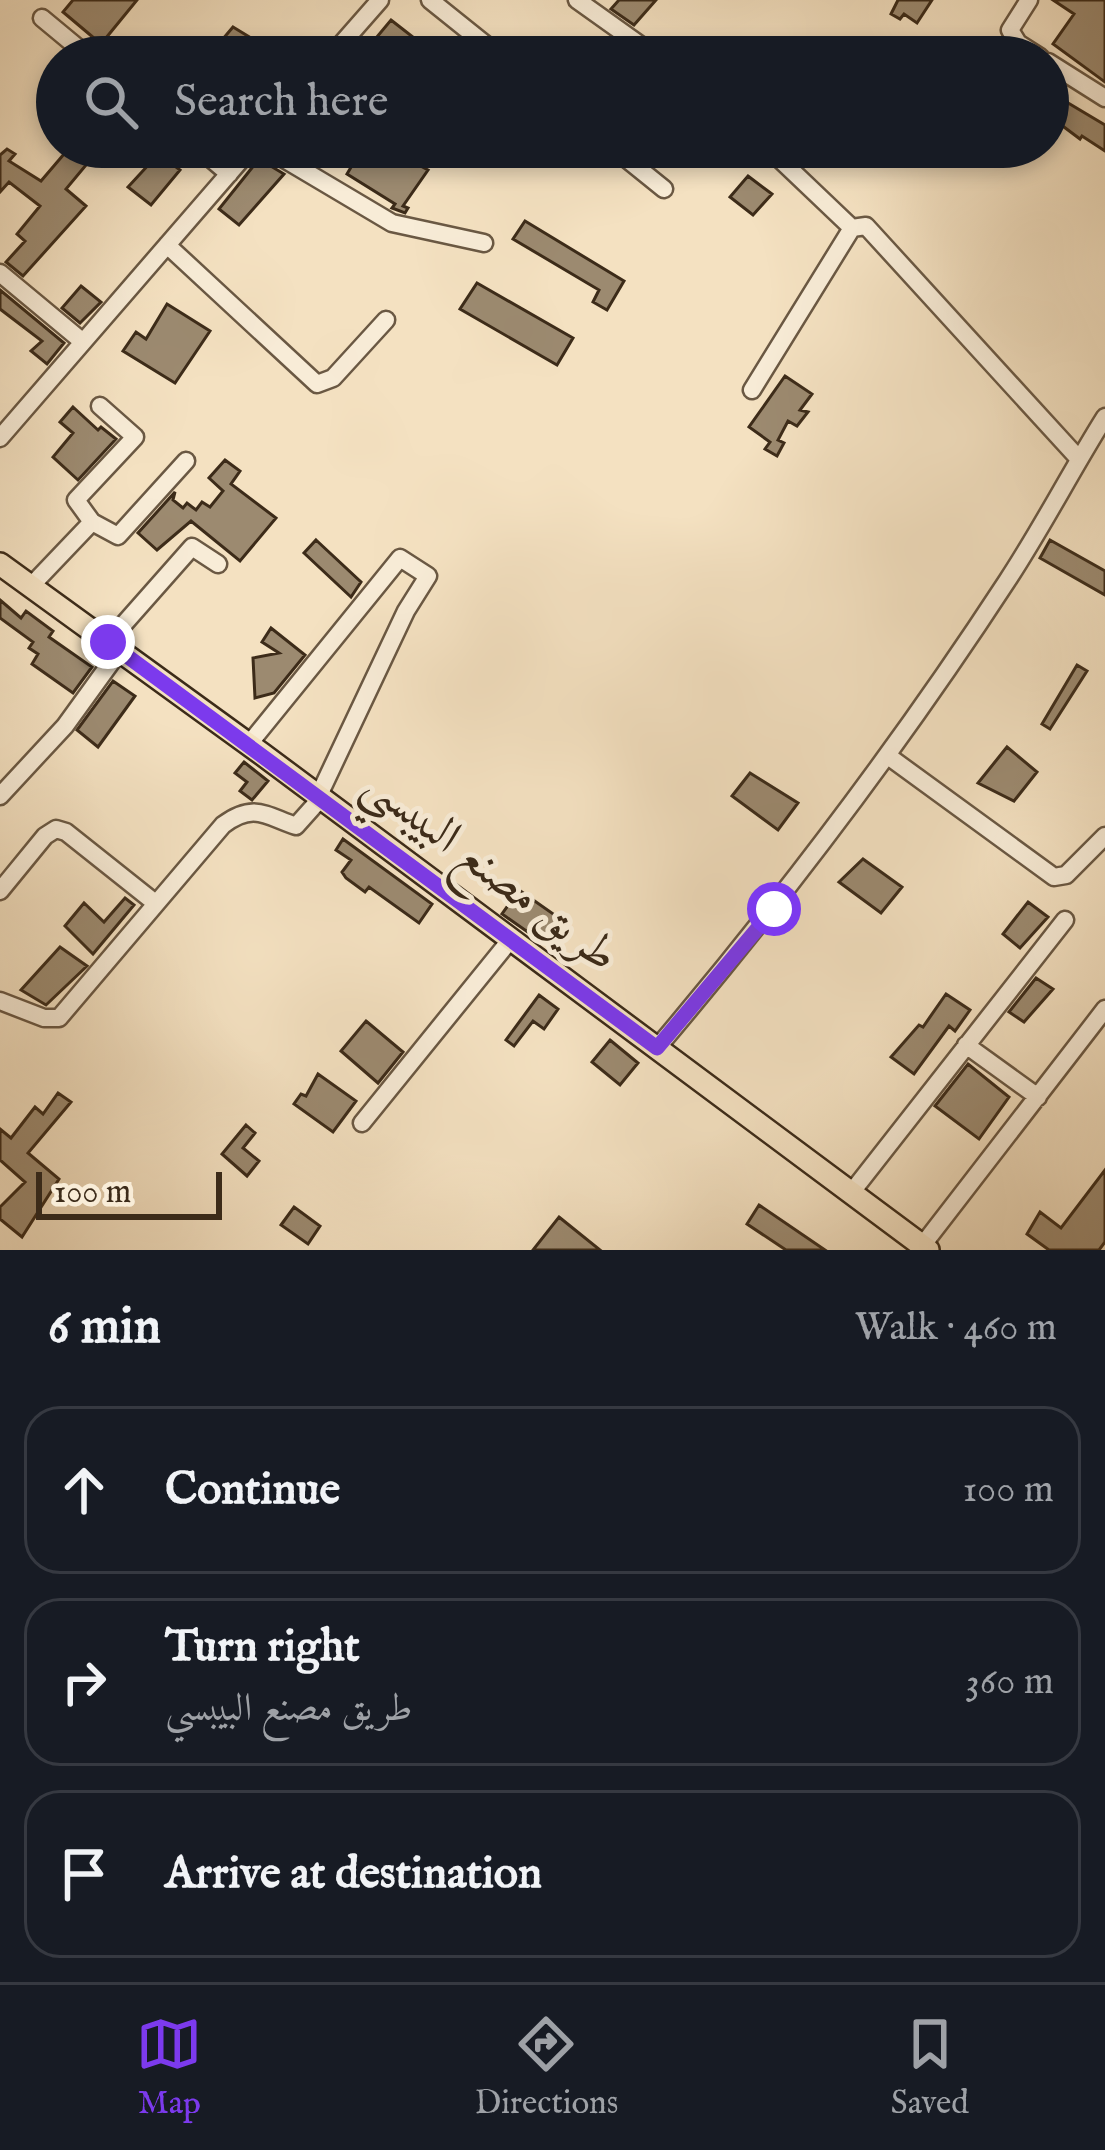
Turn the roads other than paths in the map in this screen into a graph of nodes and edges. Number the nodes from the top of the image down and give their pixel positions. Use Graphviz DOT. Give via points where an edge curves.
graph roads {
  1 [pos="430,0"];
  2 [pos="577,0"];
  3 [pos="1030,0"];
  4 [pos="373,2"];
  5 [pos="41,17"];
  6 [pos="64,36"];
  7 [pos="346,36"];
  8 [pos="474,36"];
  9 [pos="628,36"];
  10 [pos="1013,36"];
  11 [pos="1069,75"];
  12 [pos="1105,98"];
  13 [pos="222,168"];
  14 [pos="234,168"];
  15 [pos="299,168"];
  16 [pos="638,168"];
  17 [pos="789,168"];
  18 [pos="229,174"];
  19 [pos="664,189"];
  20 [pos="852,228"];
  21 [pos="484,243"];
  22 [pos="167,245"];
  23 [pos="0,273"];
  24 [pos="386,320"];
  25 [pos="83,342"];
  26 [pos="752,390"];
  27 [pos="100,406"];
  28 [pos="1105,417"];
  29 [pos="0,438"];
  30 [pos="1079,458"];
  31 [pos="186,461"];
  32 [pos="92,522"];
  33 [pos="0,564"];
  34 [pos="218,564"];
  35 [pos="31,586"];
  36 [pos="114,646"];
  37 [pos="249,744"];
  38 [pos="888,756"];
  39 [pos="0,796"];
  40 [pos="320,796"];
  41 [pos="1105,836"];
  42 [pos="0,891"];
  43 [pos="154,902"];
  44 [pos="1065,920"];
  45 [pos="511,939"];
  46 [pos="0,1001"];
  47 [pos="1105,1009"];
  48 [pos="966,1046"];
  49 [pos="657,1048"];
  50 [pos="1038,1097"];
  51 [pos="362,1123"];
  52 [pos="851,1192"];
  53 [pos="925,1248"];
  1 -- 8 [label="street"];
  2 -- 9 [label="street"];
  3 -- 10 [label="street"];
  4 -- 7 [label="street"];
  5 -- 6 [label="street"];
  11 -- 12 [label="street"];
  13 -- 18 [label="street"];
  14 -- 18 [label="street"];
  15 -- 21 [label="street" via="392,223"];
  16 -- 19 [label="street"];
  17 -- 20 [label="street"];
  18 -- 22 [label="street"];
  20 -- 26 [label="street"];
  20 -- 30 [label="street" via="866,226"];
  22 -- 24 [label="street" via="317,384 333,378"];
  22 -- 25 [label="street"];
  23 -- 25 [label="street"];
  25 -- 29 [label="street"];
  27 -- 32 [label="street" via="135,437 76,500"];
  28 -- 30 [label="street"];
  30 -- 38 [label="street" via="1008,580"];
  31 -- 32 [label="street" via="118,536"];
  32 -- 35 [label="street"];
  33 -- 35 [label="main road, طريق مصنع البيبسي"];
  34 -- 36 [label="street" via="192,548"];
  35 -- 36 [label="main road, طريق مصنع البيبسي"];
  36 -- 37 [label="main road, طريق مصنع البيبسي"];
  36 -- 39 [label="street" via="65,726"];
  37 -- 40 [label="main road, طريق مصنع البيبسي"];
  37 -- 40 [label="street" via="400,558 428,576"];
  38 -- 41 [label="street" via="1054,877"];
  38 -- 49 [label="street"];
  40 -- 43 [label="street" via="293,827 262,811 231,819"];
  40 -- 45 [label="main road, طريق مصنع البيبسي"];
  42 -- 43 [label="street" via="56,829"];
  43 -- 46 [label="street" via="59,1018"];
  44 -- 48 [label="street"];
  45 -- 49 [label="main road, طريق مصنع البيبسي"];
  45 -- 51 [label="street"];
  47 -- 50 [label="street"];
  48 -- 50 [label="street"];
  48 -- 52 [label="street"];
  49 -- 52 [label="main road, طريق مصنع البيبسي"];
  50 -- 53 [label="street"];
  52 -- 53 [label="main road, طريق مصنع البيبسي"];
}
